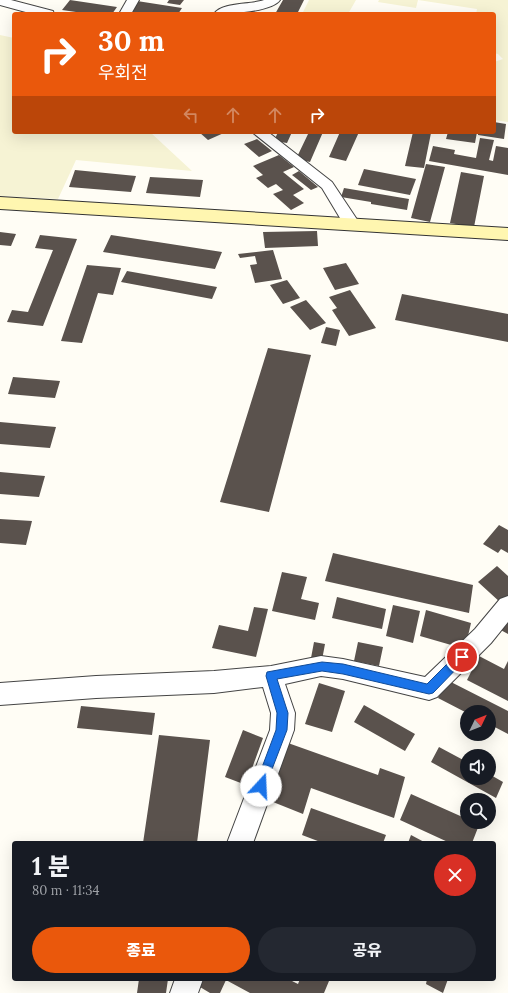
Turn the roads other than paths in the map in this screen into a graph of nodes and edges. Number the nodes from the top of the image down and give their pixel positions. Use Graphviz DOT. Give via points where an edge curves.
graph roads {
  1 [pos="133,0"];
  2 [pos="274,0"];
  3 [pos="0,2"];
  4 [pos="40,12"];
  5 [pos="126,12"];
  6 [pos="225,12"];
  7 [pos="262,134"];
  8 [pos="0,203"];
  9 [pos="352,224"];
  10 [pos="508,234"];
  11 [pos="508,606"];
  12 [pos="271,676"];
  13 [pos="0,694"];
  14 [pos="241,841"];
  15 [pos="188,981"];
  16 [pos="184,993"];
  1 -- 5 [label="street"];
  2 -- 6 [label="street"];
  3 -- 4 [label="street"];
  7 -- 9 [label="street" via="327,185"];
  8 -- 9 [label="main road"];
  9 -- 10 [label="main road"];
  11 -- 12 [label="street" via="483,636 429,689 322,666"];
  12 -- 13 [label="street" via="214,682"];
  12 -- 14 [label="street" via="283,713 282,730"];
  15 -- 16 [label="street"];
}
